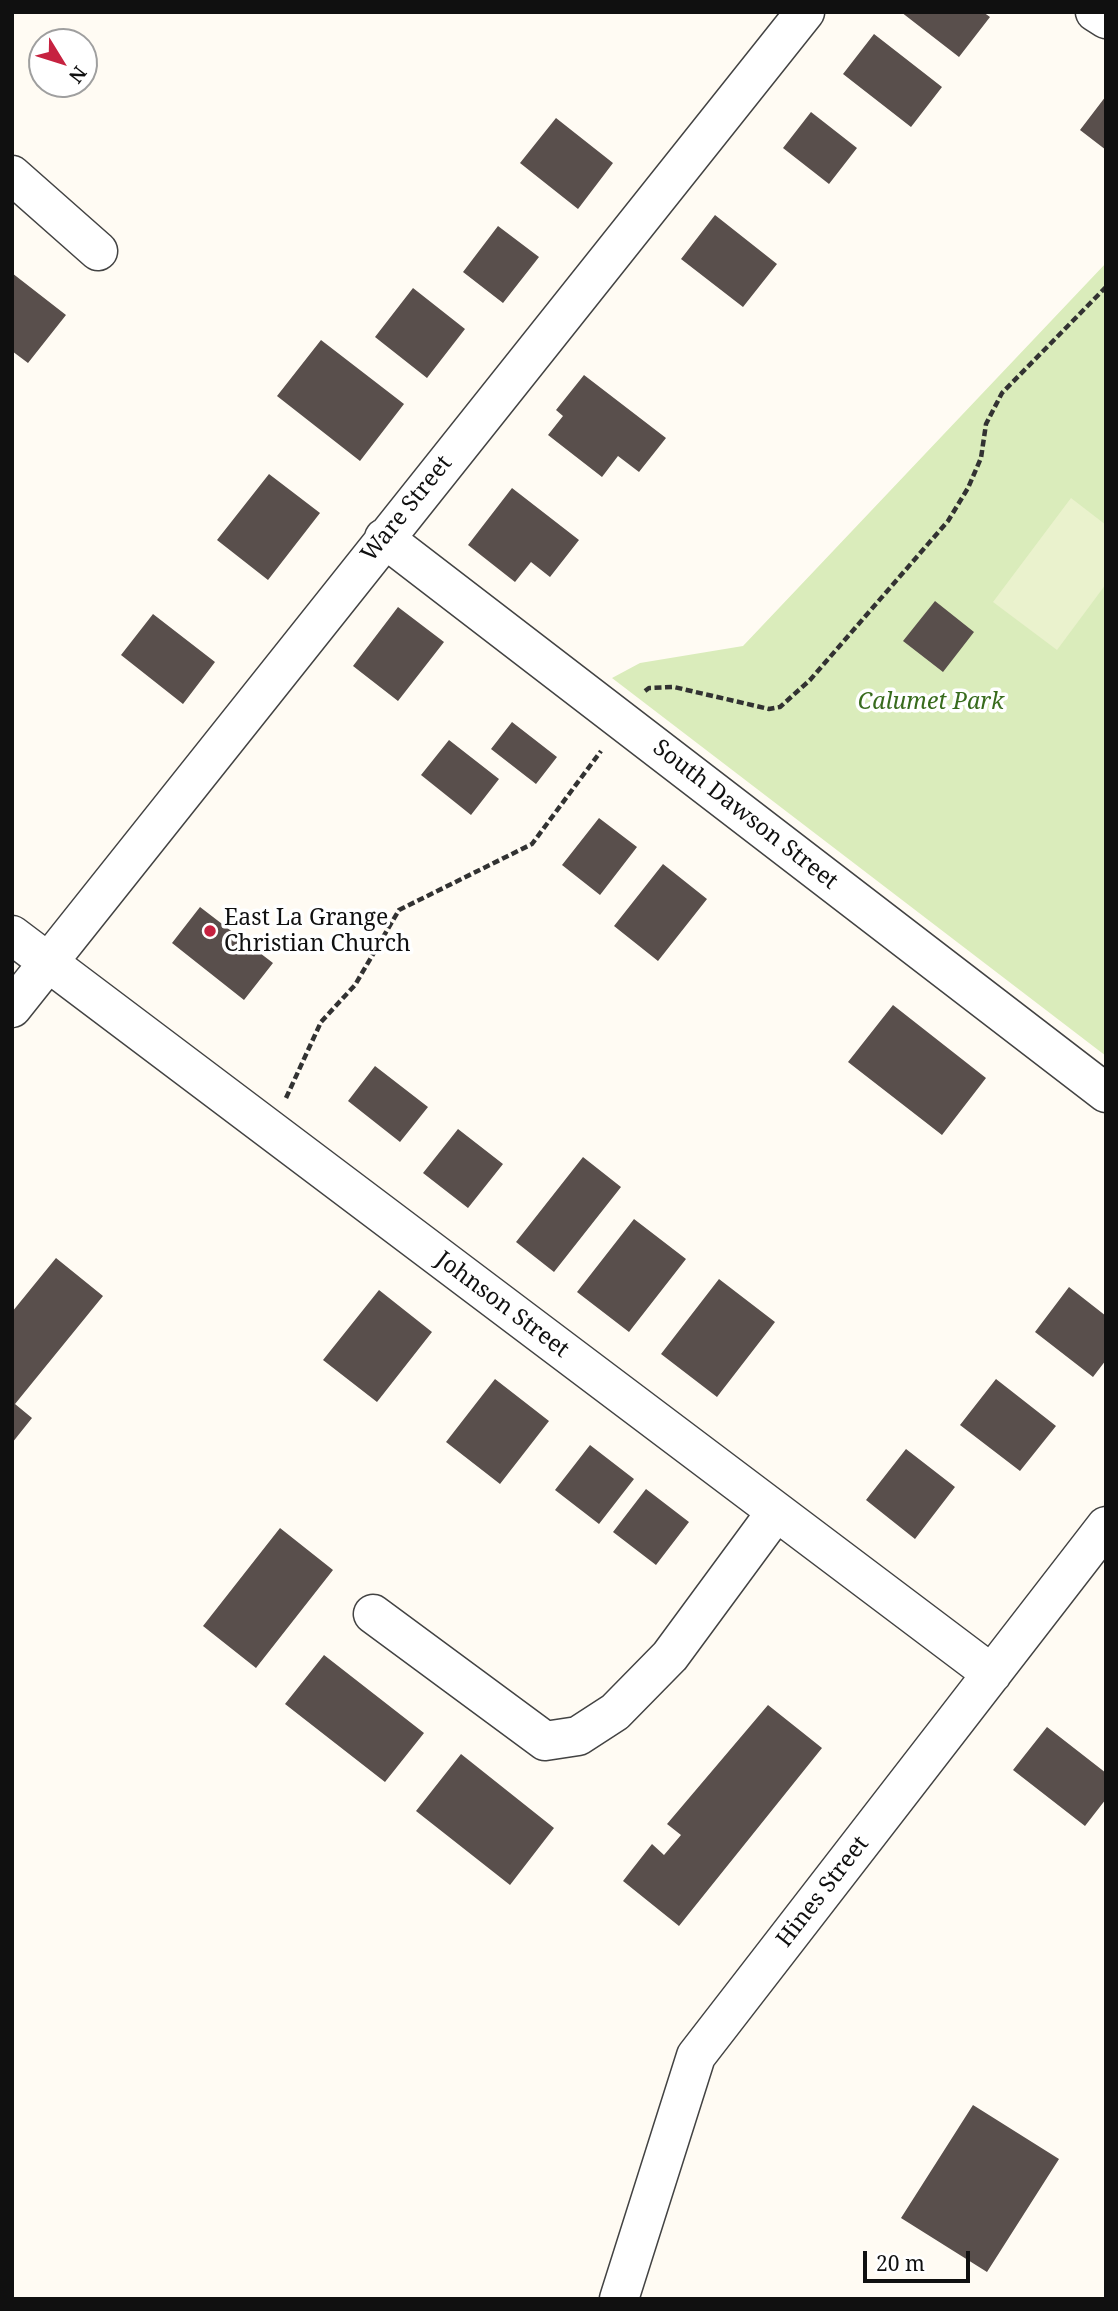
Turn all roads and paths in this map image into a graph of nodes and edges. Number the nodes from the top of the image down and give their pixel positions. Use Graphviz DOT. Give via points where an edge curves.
graph roads {
  1 [pos="805,12"];
  2 [pos="1095,12"];
  3 [pos="1106,19"];
  4 [pos="12,175"];
  5 [pos="98,251"];
  6 [pos="1106,287"];
  7 [pos="384,538"];
  8 [pos="641,695"];
  9 [pos="604,746"];
  10 [pos="12,935"];
  11 [pos="48,962"];
  12 [pos="12,1008"];
  13 [pos="1106,1093"];
  14 [pos="281,1110"];
  15 [pos="776,1512"];
  16 [pos="1106,1525"];
  17 [pos="373,1614"];
  18 [pos="992,1674"];
  19 [pos="620,2299"];
  1 -- 7 [label="street, Ware Street"];
  2 -- 3 [label="street"];
  4 -- 5 [label="street"];
  6 -- 8 [label="path" via="1002,393 986,424 981,458 948,521 810,680 779,707 769,709 674,687 649,688"];
  7 -- 11 [label="street, Ware Street"];
  7 -- 13 [label="street, South Dawson Street"];
  9 -- 14 [label="path" via="533,844 399,910 355,985 321,1022"];
  10 -- 11 [label="street, Johnson Street"];
  11 -- 12 [label="street, Ware Street"];
  11 -- 15 [label="street, Johnson Street"];
  15 -- 17 [label="street" via="670,1656 615,1712 578,1736 545,1741"];
  15 -- 18 [label="street, Johnson Street"];
  16 -- 18 [label="street, Hines Street"];
  18 -- 19 [label="street, Hines Street" via="696,2056"];
}
